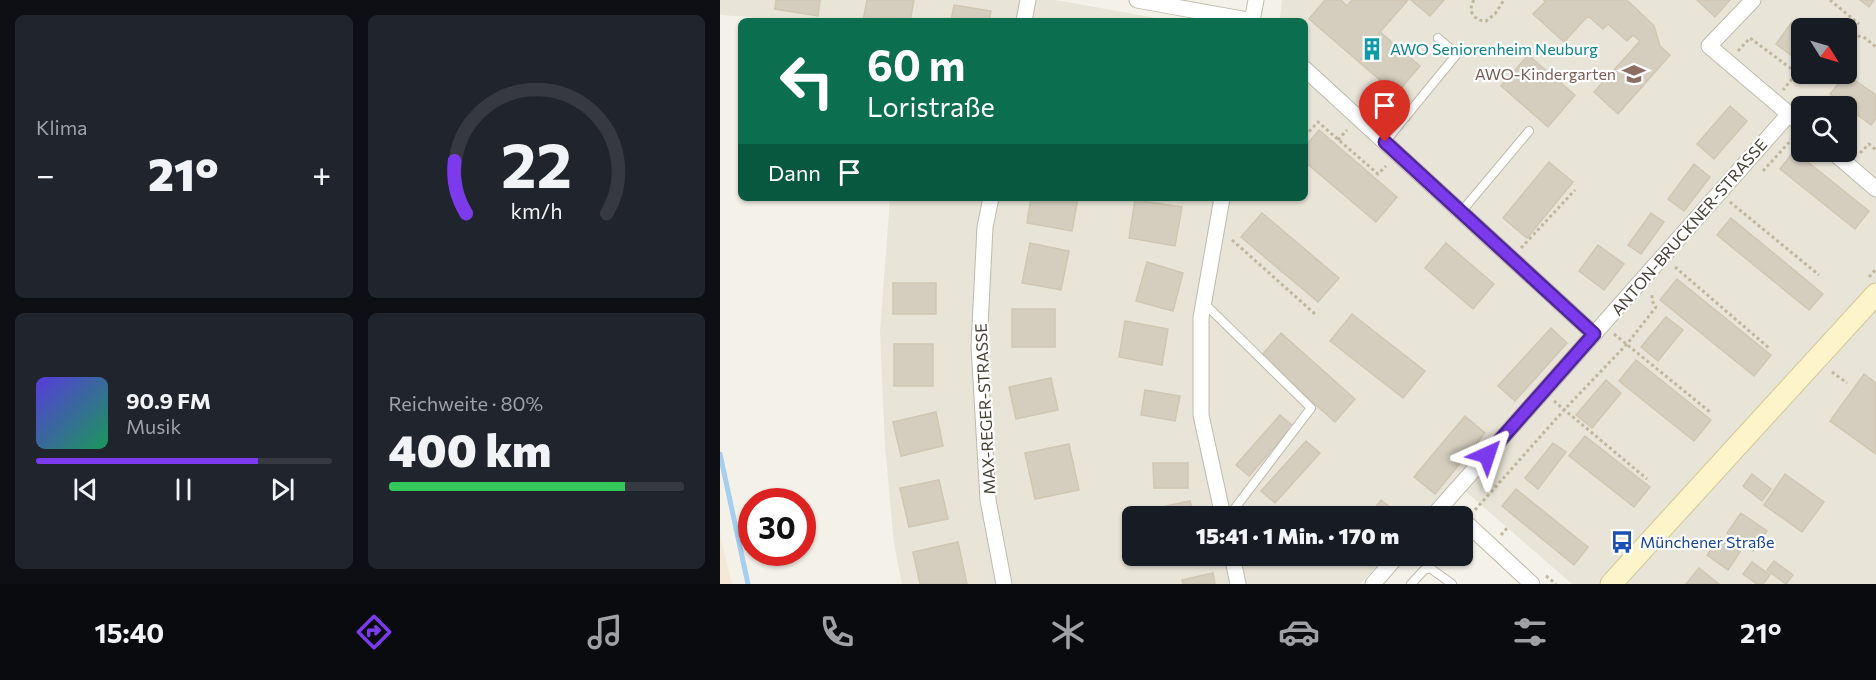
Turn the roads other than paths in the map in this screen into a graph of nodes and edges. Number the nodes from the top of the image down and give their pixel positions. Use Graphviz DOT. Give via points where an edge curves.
graph roads {
  1 [pos="1028,0"];
  2 [pos="1137,0"];
  3 [pos="1256,0"];
  4 [pos="1753,0"];
  5 [pos="1025,18"];
  6 [pos="1236,18"];
  7 [pos="1253,18"];
  8 [pos="1438,38"];
  9 [pos="1308,72"];
  10 [pos="1789,114"];
  11 [pos="1529,131"];
  12 [pos="1385,142"];
  13 [pos="1846,162"];
  14 [pos="1876,189"];
  15 [pos="990,201"];
  16 [pos="1221,201"];
  17 [pos="1461,212"];
  18 [pos="1876,294"];
  19 [pos="1204,303"];
  20 [pos="1598,329"];
  21 [pos="1445,502"];
  22 [pos="1221,506"];
  23 [pos="1237,506"];
  24 [pos="1442,506"];
  25 [pos="1451,506"];
  26 [pos="1473,524"];
  27 [pos="1234,566"];
  28 [pos="1391,566"];
  29 [pos="1380,582"];
  30 [pos="1004,584"];
  31 [pos="1238,584"];
  32 [pos="1411,584"];
  33 [pos="1452,584"];
  34 [pos="1533,584"];
  35 [pos="1611,584"];
  1 -- 5 [label="street"];
  2 -- 6 [label="street"];
  3 -- 7 [label="street"];
  4 -- 10 [label="street" via="1709,46"];
  8 -- 12 [label="lane" via="1457,54"];
  9 -- 12 [label="street"];
  10 -- 20 [label="street, ANTON-BRUCKNER-STRASSE"];
  11 -- 17 [label="lane"];
  12 -- 17 [label="street"];
  13 -- 14 [label="street"];
  15 -- 30 [label="street, MAX-REGER-STRASSE" via="985,227 978,346 988,500"];
  16 -- 19 [label="street"];
  17 -- 20 [label="street"];
  18 -- 35 [label="main road"];
  19 -- 22 [label="street" via="1202,415"];
  19 -- 23 [label="lane" via="1311,408"];
  20 -- 21 [label="street, ANTON-BRUCKNER-STRASSE"];
  21 -- 24 [label="street, ANTON-BRUCKNER-STRASSE"];
  21 -- 25 [label="street"];
  26 -- 34 [label="street"];
  27 -- 31 [label="street"];
  28 -- 29 [label="street"];
  32 -- 33 [label="lane" via="1430,568"];
}
